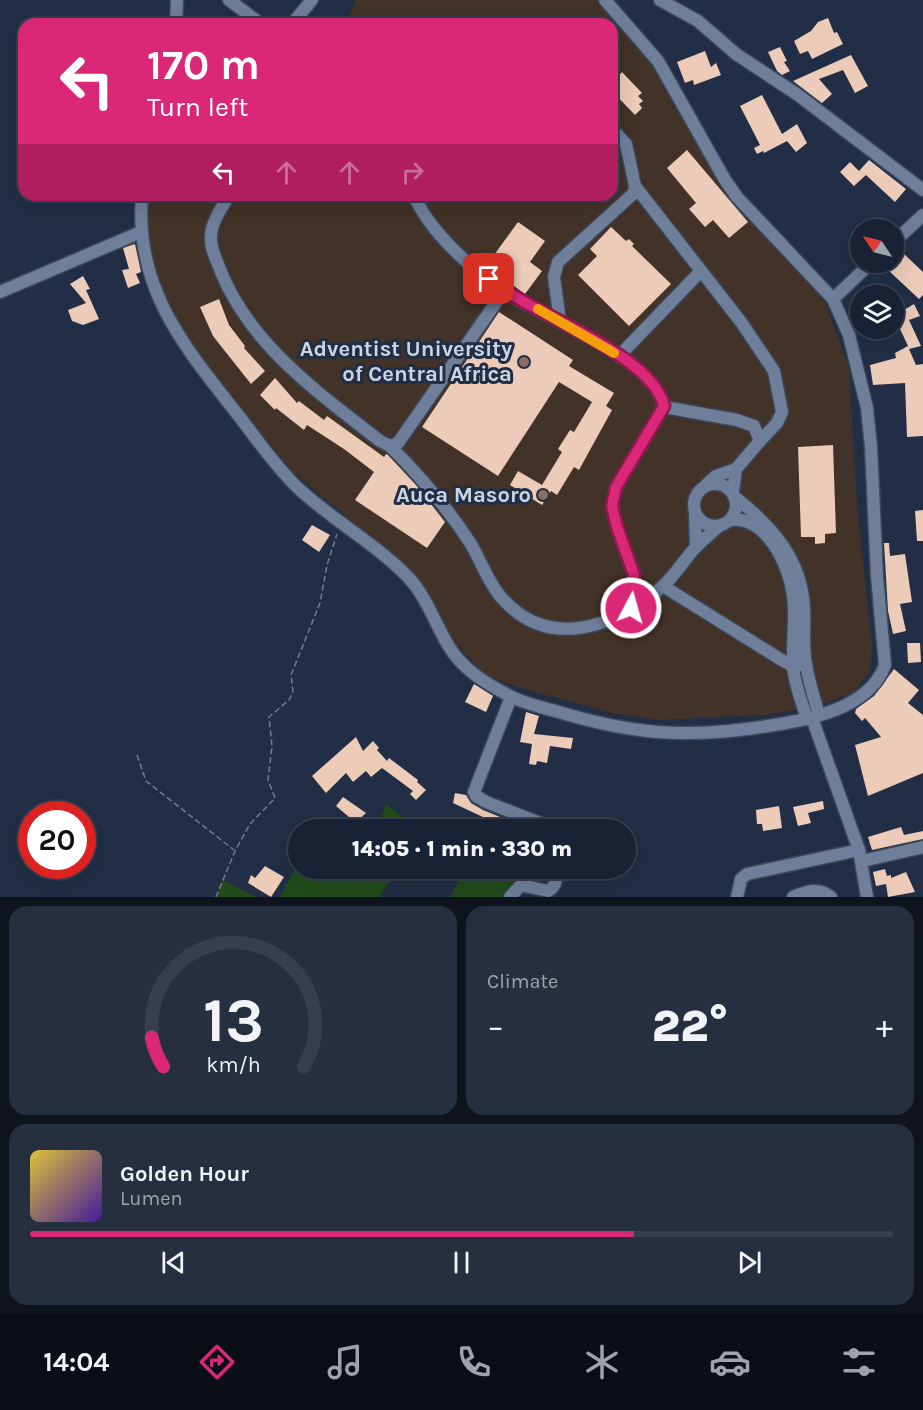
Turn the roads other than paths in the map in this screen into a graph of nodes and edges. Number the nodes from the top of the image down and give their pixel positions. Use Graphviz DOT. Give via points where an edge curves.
graph roads {
  1 [pos="177,0"];
  2 [pos="229,0"];
  3 [pos="312,0"];
  4 [pos="605,0"];
  5 [pos="660,0"];
  6 [pos="176,18"];
  7 [pos="253,18"];
  8 [pos="297,18"];
  9 [pos="618,135"];
  10 [pos="635,186"];
  11 [pos="923,190"];
  12 [pos="142,201"];
  13 [pos="226,201"];
  14 [pos="417,201"];
  15 [pos="923,215"];
  16 [pos="141,232"];
  17 [pos="904,233"];
  18 [pos="701,271"];
  19 [pos="860,273"];
  20 [pos="504,291"];
  21 [pos="0,292"];
  22 [pos="833,299"];
  23 [pos="560,321"];
  24 [pos="619,356"];
  25 [pos="664,406"];
  26 [pos="760,441"];
  27 [pos="390,446"];
  28 [pos="736,469"];
  29 [pos="705,486"];
  30 [pos="734,495"];
  31 [pos="695,512"];
  32 [pos="724,523"];
  33 [pos="696,547"];
  34 [pos="663,586"];
  35 [pos="631,608"];
  36 [pos="800,665"];
  37 [pos="510,697"];
  38 [pos="813,718"];
  39 [pos="530,819"];
  40 [pos="923,847"];
  41 [pos="860,856"];
  42 [pos="556,879"];
  43 [pos="510,897"];
  44 [pos="737,897"];
  45 [pos="793,897"];
  46 [pos="831,897"];
  47 [pos="867,897"];
  1 -- 6 [label="street"];
  2 -- 7 [label="street"];
  3 -- 8 [label="street"];
  4 -- 22 [label="street" via="658,61 737,197"];
  5 -- 11 [label="street" via="698,21 736,54"];
  9 -- 10 [label="street" via="626,144"];
  10 -- 18 [label="street"];
  10 -- 23 [label="street" via="630,199 558,262 554,277"];
  12 -- 16 [label="street"];
  13 -- 27 [label="street" via="213,225 211,246 242,312 289,368"];
  14 -- 20 [label="street" via="422,214 446,242"];
  15 -- 17 [label="street"];
  16 -- 21 [label="street"];
  16 -- 37 [label="street" via="149,272 162,307 186,347 282,471 410,579 463,665"];
  18 -- 24 [label="street"];
  18 -- 26 [label="street" via="774,371 782,412"];
  19 -- 22 [label="street"];
  20 -- 23 [label="street"];
  20 -- 27 [label="street" via="398,443"];
  22 -- 38 [label="street" via="849,335 867,408 885,665 881,677 864,695"];
  23 -- 24 [label="street"];
  24 -- 25 [label="street" via="653,384"];
  25 -- 26 [label="street" via="747,422 754,426"];
  25 -- 35 [label="street" via="613,496 617,527 634,575"];
  26 -- 28 [label="street"];
  27 -- 35 [label="street" via="440,500 500,596 523,615 542,625 580,629 598,626"];
  28 -- 29 [label="street" via="716,476"];
  28 -- 30 [label="street"];
  29 -- 30 [label="street" via="717,483"];
  29 -- 31 [label="street" via="696,494"];
  30 -- 32 [label="street" via="736,510"];
  30 -- 36 [label="street" via="778,536 795,569 804,605"];
  31 -- 32 [label="street" via="707,525"];
  31 -- 33 [label="street"];
  32 -- 33 [label="street"];
  32 -- 36 [label="street" via="744,521 760,529 777,550 794,596"];
  33 -- 34 [label="street"];
  34 -- 35 [label="street"];
  34 -- 36 [label="street"];
  36 -- 38 [label="street"];
  37 -- 38 [label="street" via="642,732 733,732"];
  37 -- 39 [label="street" via="474,792 486,802"];
  38 -- 41 [label="street"];
  40 -- 41 [label="street"];
  41 -- 44 [label="street" via="747,874 741,879"];
  41 -- 47 [label="street"];
  42 -- 43 [label="street" via="548,891 521,885"];
  45 -- 46 [label="street" via="808,890"];
}
